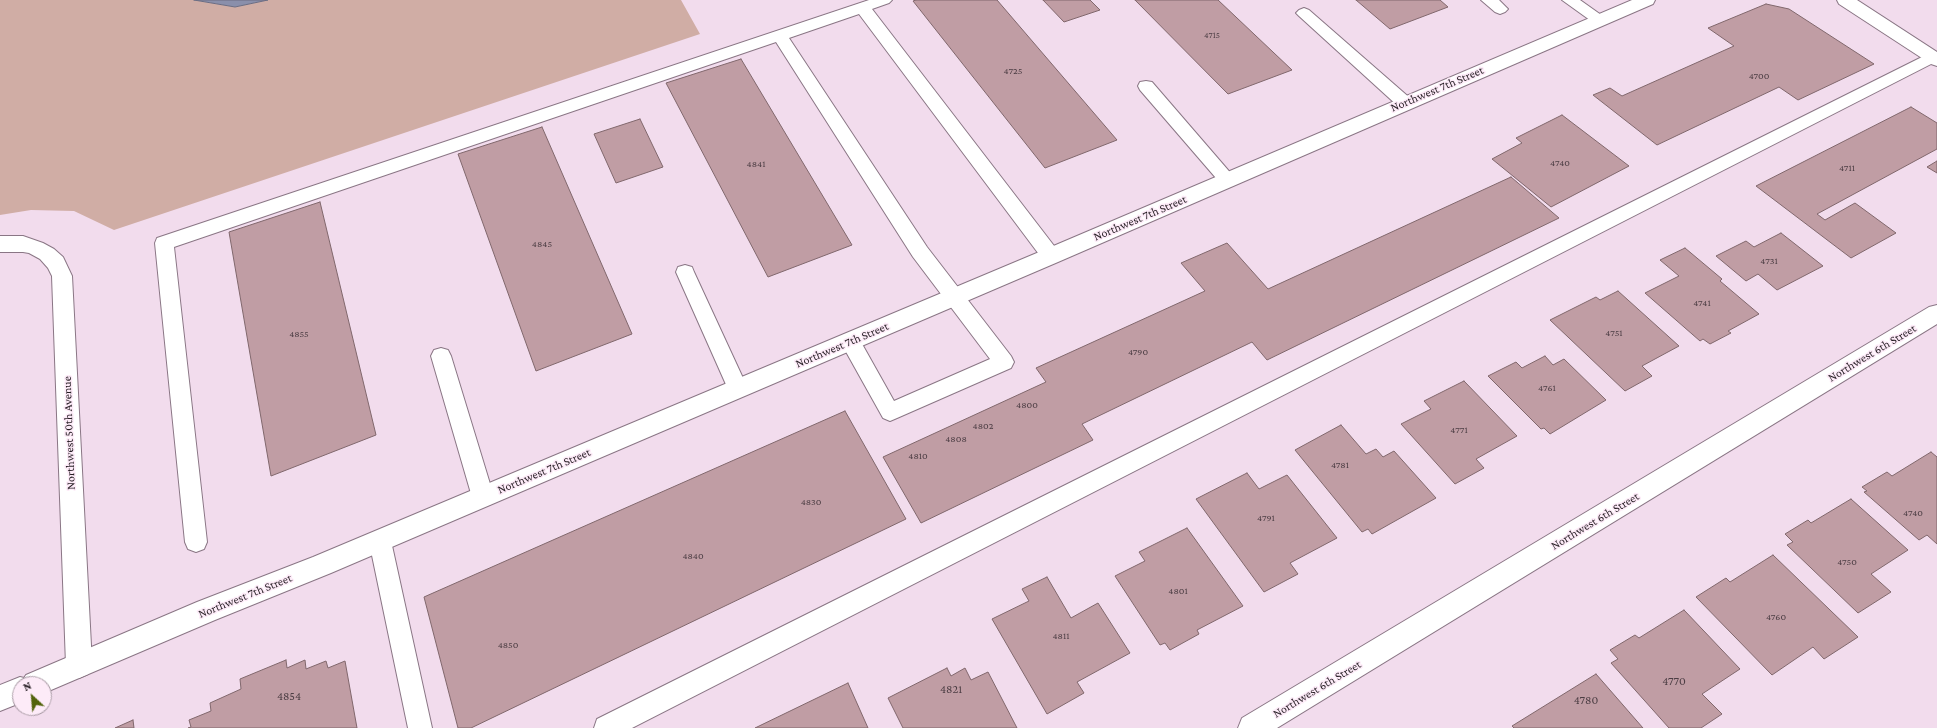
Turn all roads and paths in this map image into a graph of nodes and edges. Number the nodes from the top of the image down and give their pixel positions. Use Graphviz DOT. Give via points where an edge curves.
graph roads {
  1 [pos="884,0"];
  2 [pos="1570,0"];
  3 [pos="1647,0"];
  4 [pos="1845,0"];
  5 [pos="862,7"];
  6 [pos="1304,13"];
  7 [pos="1599,20"];
  8 [pos="778,35"];
  9 [pos="1934,59"];
  10 [pos="1146,86"];
  11 [pos="1405,103"];
  12 [pos="1228,181"];
  13 [pos="0,244"];
  14 [pos="1051,256"];
  15 [pos="685,272"];
  16 [pos="954,297"];
  17 [pos="1937,314"];
  18 [pos="850,341"];
  19 [pos="441,356"];
  20 [pos="738,389"];
  21 [pos="483,497"];
  22 [pos="380,541"];
  23 [pos="196,542"];
  24 [pos="79,665"];
  25 [pos="52,676"];
  26 [pos="12,693"];
  27 [pos="0,698"];
  28 [pos="420,728"];
  29 [pos="606,728"];
  30 [pos="1252,728"];
  1 -- 5 [label="lane"];
  2 -- 7 [label="lane"];
  3 -- 7 [label="main road, Northwest 7th Street"];
  4 -- 9 [label="main road"];
  5 -- 8 [label="lane"];
  5 -- 14 [label="lane"];
  6 -- 11 [label="lane"];
  7 -- 11 [label="main road, Northwest 7th Street"];
  8 -- 16 [label="lane" via="914,243"];
  8 -- 23 [label="lane" via="164,243"];
  9 -- 29 [label="lane"];
  10 -- 12 [label="lane"];
  11 -- 12 [label="main road, Northwest 7th Street"];
  12 -- 14 [label="main road, Northwest 7th Street"];
  13 -- 24 [label="main road, Northwest 50th Avenue" via="23,244 36,248 56,263 62,276"];
  14 -- 16 [label="main road, Northwest 7th Street"];
  15 -- 20 [label="lane"];
  16 -- 18 [label="main road, Northwest 7th Street"];
  16 -- 18 [label="lane" via="1004,362 890,412"];
  17 -- 30 [label="main road, Northwest 6th Street"];
  18 -- 20 [label="main road, Northwest 7th Street"];
  19 -- 21 [label="lane"];
  20 -- 21 [label="main road, Northwest 7th Street"];
  21 -- 22 [label="main road, Northwest 7th Street"];
  22 -- 24 [label="main road, Northwest 7th Street"];
  22 -- 28 [label="lane"];
  24 -- 25 [label="main road, Northwest 7th Street"];
  26 -- 27 [label="main road"];
}
